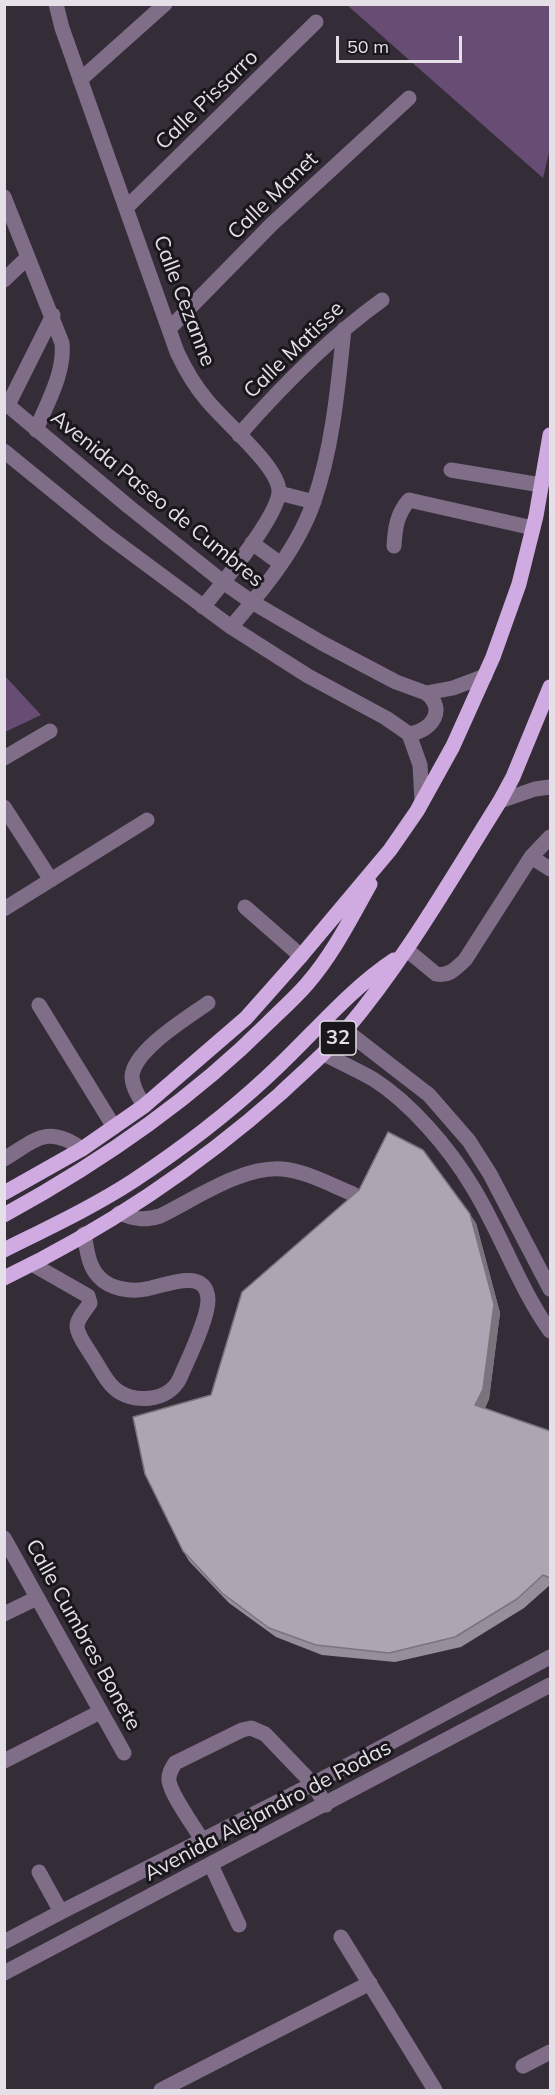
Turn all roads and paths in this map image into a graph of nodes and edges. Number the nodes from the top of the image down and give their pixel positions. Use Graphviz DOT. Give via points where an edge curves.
graph roads {
  1 [pos="56,4"];
  2 [pos="165,4"];
  3 [pos="316,22"];
  4 [pos="80,80"];
  5 [pos="409,98"];
  6 [pos="4,196"];
  7 [pos="127,207"];
  8 [pos="27,258"];
  9 [pos="4,280"];
  10 [pos="382,300"];
  11 [pos="53,315"];
  12 [pos="169,329"];
  13 [pos="344,329"];
  14 [pos="6,403"];
  15 [pos="36,430"];
  16 [pos="239,435"];
  17 [pos="550,435"];
  18 [pos="4,451"];
  19 [pos="451,470"];
  20 [pos="542,484"];
  21 [pos="279,493"];
  22 [pos="314,502"];
  23 [pos="533,528"];
  24 [pos="252,543"];
  25 [pos="394,546"];
  26 [pos="280,564"];
  27 [pos="223,582"];
  28 [pos="252,602"];
  29 [pos="203,607"];
  30 [pos="231,627"];
  31 [pos="485,676"];
  32 [pos="550,687"];
  33 [pos="426,693"];
  34 [pos="50,731"];
  35 [pos="409,734"];
  36 [pos="4,758"];
  37 [pos="550,787"];
  38 [pos="422,801"];
  39 [pos="500,801"];
  40 [pos="4,807"];
  41 [pos="147,820"];
  42 [pos="550,837"];
  43 [pos="390,850"];
  44 [pos="531,857"];
  45 [pos="550,869"];
  46 [pos="51,880"];
  47 [pos="245,907"];
  48 [pos="4,909"];
  49 [pos="404,952"];
  50 [pos="301,956"];
  51 [pos="208,1003"];
  52 [pos="39,1005"];
  53 [pos="345,1030"];
  54 [pos="324,1054"];
  55 [pos="386,1061"];
  56 [pos="374,1080"];
  57 [pos="144,1106"];
  58 [pos="438,1107"];
  59 [pos="423,1123"];
  60 [pos="114,1127"];
  61 [pos="82,1149"];
  62 [pos="4,1159"];
  63 [pos="490,1174"];
  64 [pos="473,1187"];
  65 [pos="4,1193"];
  66 [pos="352,1194"];
  67 [pos="119,1213"];
  68 [pos="4,1215"];
  69 [pos="84,1234"];
  70 [pos="4,1250"];
  71 [pos="32,1264"];
  72 [pos="4,1278"];
  73 [pos="550,1289"];
  74 [pos="550,1331"];
  75 [pos="4,1538"];
  76 [pos="37,1598"];
  77 [pos="4,1614"];
  78 [pos="550,1657"];
  79 [pos="550,1685"];
  80 [pos="100,1712"];
  81 [pos="124,1753"];
  82 [pos="4,1761"];
  83 [pos="313,1784"];
  84 [pos="326,1804"];
  85 [pos="202,1840"];
  86 [pos="211,1865"];
  87 [pos="39,1872"];
  88 [pos="61,1911"];
  89 [pos="239,1925"];
  90 [pos="341,1937"];
  91 [pos="4,1942"];
  92 [pos="4,1973"];
  93 [pos="370,1983"];
  94 [pos="550,2052"];
  95 [pos="524,2066"];
  96 [pos="161,2091"];
  97 [pos="435,2091"];
  1 -- 4 [label="street, Calle Cezanne"];
  2 -- 4 [label="street"];
  3 -- 7 [label="street, Calle Pissarro"];
  4 -- 7 [label="street, Calle Cezanne"];
  5 -- 12 [label="street, Calle Manet" via="272,224"];
  6 -- 8 [label="street"];
  7 -- 12 [label="street, Calle Cezanne"];
  8 -- 9 [label="street"];
  8 -- 11 [label="street"];
  10 -- 13 [label="street, Calle Matisse"];
  11 -- 14 [label="street"];
  11 -- 15 [label="street" via="64,357"];
  12 -- 16 [label="street, Calle Cezanne" via="195,386"];
  13 -- 16 [label="street, Calle Matisse"];
  13 -- 22 [label="street" via="334,418"];
  14 -- 15 [label="street, Avenida Paseo de Cumbres"];
  15 -- 27 [label="street, Avenida Paseo de Cumbres"];
  16 -- 21 [label="street, Calle Cezanne" via="271,470"];
  17 -- 20 [label="main road"];
  18 -- 29 [label="street" via="107,536"];
  19 -- 20 [label="street"];
  20 -- 23 [label="main road"];
  21 -- 22 [label="street"];
  21 -- 24 [label="street"];
  22 -- 26 [label="street"];
  23 -- 25 [label="street" via="409,500 395,526"];
  23 -- 31 [label="main road" via="519,584"];
  24 -- 26 [label="street"];
  24 -- 27 [label="street"];
  26 -- 28 [label="street"];
  27 -- 28 [label="street, Avenida Paseo de Cumbres"];
  27 -- 29 [label="street"];
  28 -- 30 [label="street"];
  28 -- 33 [label="street, Avenida Paseo de Cumbres" via="322,643"];
  29 -- 30 [label="street"];
  30 -- 35 [label="street"];
  31 -- 33 [label="street"];
  31 -- 38 [label="main road"];
  32 -- 39 [label="main road, 32"];
  33 -- 35 [label="street" via="436,706 433,721 421,732"];
  34 -- 36 [label="street"];
  35 -- 38 [label="street" via="420,765"];
  37 -- 39 [label="street"];
  38 -- 43 [label="main road"];
  39 -- 49 [label="main road, 32"];
  40 -- 46 [label="street"];
  41 -- 46 [label="street"];
  42 -- 44 [label="street"];
  43 -- 50 [label="main road"];
  43 -- 68 [label="main road" via="307,984 242,1049 118,1147"];
  44 -- 45 [label="street"];
  44 -- 49 [label="street" via="465,960 451,973 436,974"];
  46 -- 48 [label="street"];
  47 -- 50 [label="street"];
  49 -- 53 [label="main road, 32"];
  49 -- 70 [label="main road" via="371,975 267,1077 201,1132 133,1181"];
  50 -- 57 [label="main road" via="246,1018"];
  51 -- 57 [label="street" via="138,1060 132,1077"];
  52 -- 60 [label="street"];
  53 -- 54 [label="main road, 32"];
  53 -- 55 [label="street"];
  54 -- 56 [label="street"];
  54 -- 67 [label="main road, 32" via="206,1155"];
  55 -- 56 [label="street"];
  55 -- 58 [label="street" via="429,1095"];
  56 -- 59 [label="street"];
  57 -- 60 [label="main road"];
  58 -- 59 [label="street"];
  58 -- 63 [label="street" via="469,1141"];
  59 -- 64 [label="street"];
  60 -- 61 [label="main road"];
  61 -- 62 [label="street" via="68,1139 51,1135"];
  61 -- 65 [label="main road"];
  63 -- 64 [label="street"];
  63 -- 73 [label="street"];
  64 -- 74 [label="street" via="520,1283"];
  66 -- 67 [label="street" via="284,1169 267,1170 229,1181 148,1219"];
  67 -- 69 [label="main road, 32"];
  69 -- 71 [label="main road, 32"];
  69 -- 71 [label="street" via="91,1265 107,1283 119,1288 145,1289 193,1280 206,1291 205,1313 180,1378 168,1394 133,1398 111,1385 77,1326 90,1303 88,1296"];
  71 -- 72 [label="main road, 32"];
  75 -- 76 [label="street, Calle Cumbres Bonete"];
  76 -- 77 [label="street"];
  76 -- 80 [label="street, Calle Cumbres Bonete"];
  78 -- 83 [label="street, Avenida Alejandro de Rodas"];
  79 -- 84 [label="street, Avenida Alejandro de Rodas"];
  80 -- 81 [label="street, Calle Cumbres Bonete"];
  80 -- 82 [label="street"];
  83 -- 84 [label="street"];
  83 -- 85 [label="street, Avenida Alejandro de Rodas"];
  83 -- 85 [label="street" via="266,1734 251,1728 175,1763 169,1780 172,1791"];
  84 -- 86 [label="street, Avenida Alejandro de Rodas"];
  85 -- 88 [label="street, Avenida Alejandro de Rodas"];
  86 -- 89 [label="street"];
  86 -- 92 [label="street, Avenida Alejandro de Rodas"];
  87 -- 88 [label="street"];
  88 -- 91 [label="street, Avenida Alejandro de Rodas"];
  90 -- 93 [label="street"];
  93 -- 96 [label="street"];
  93 -- 97 [label="street"];
  94 -- 95 [label="street"];
}
